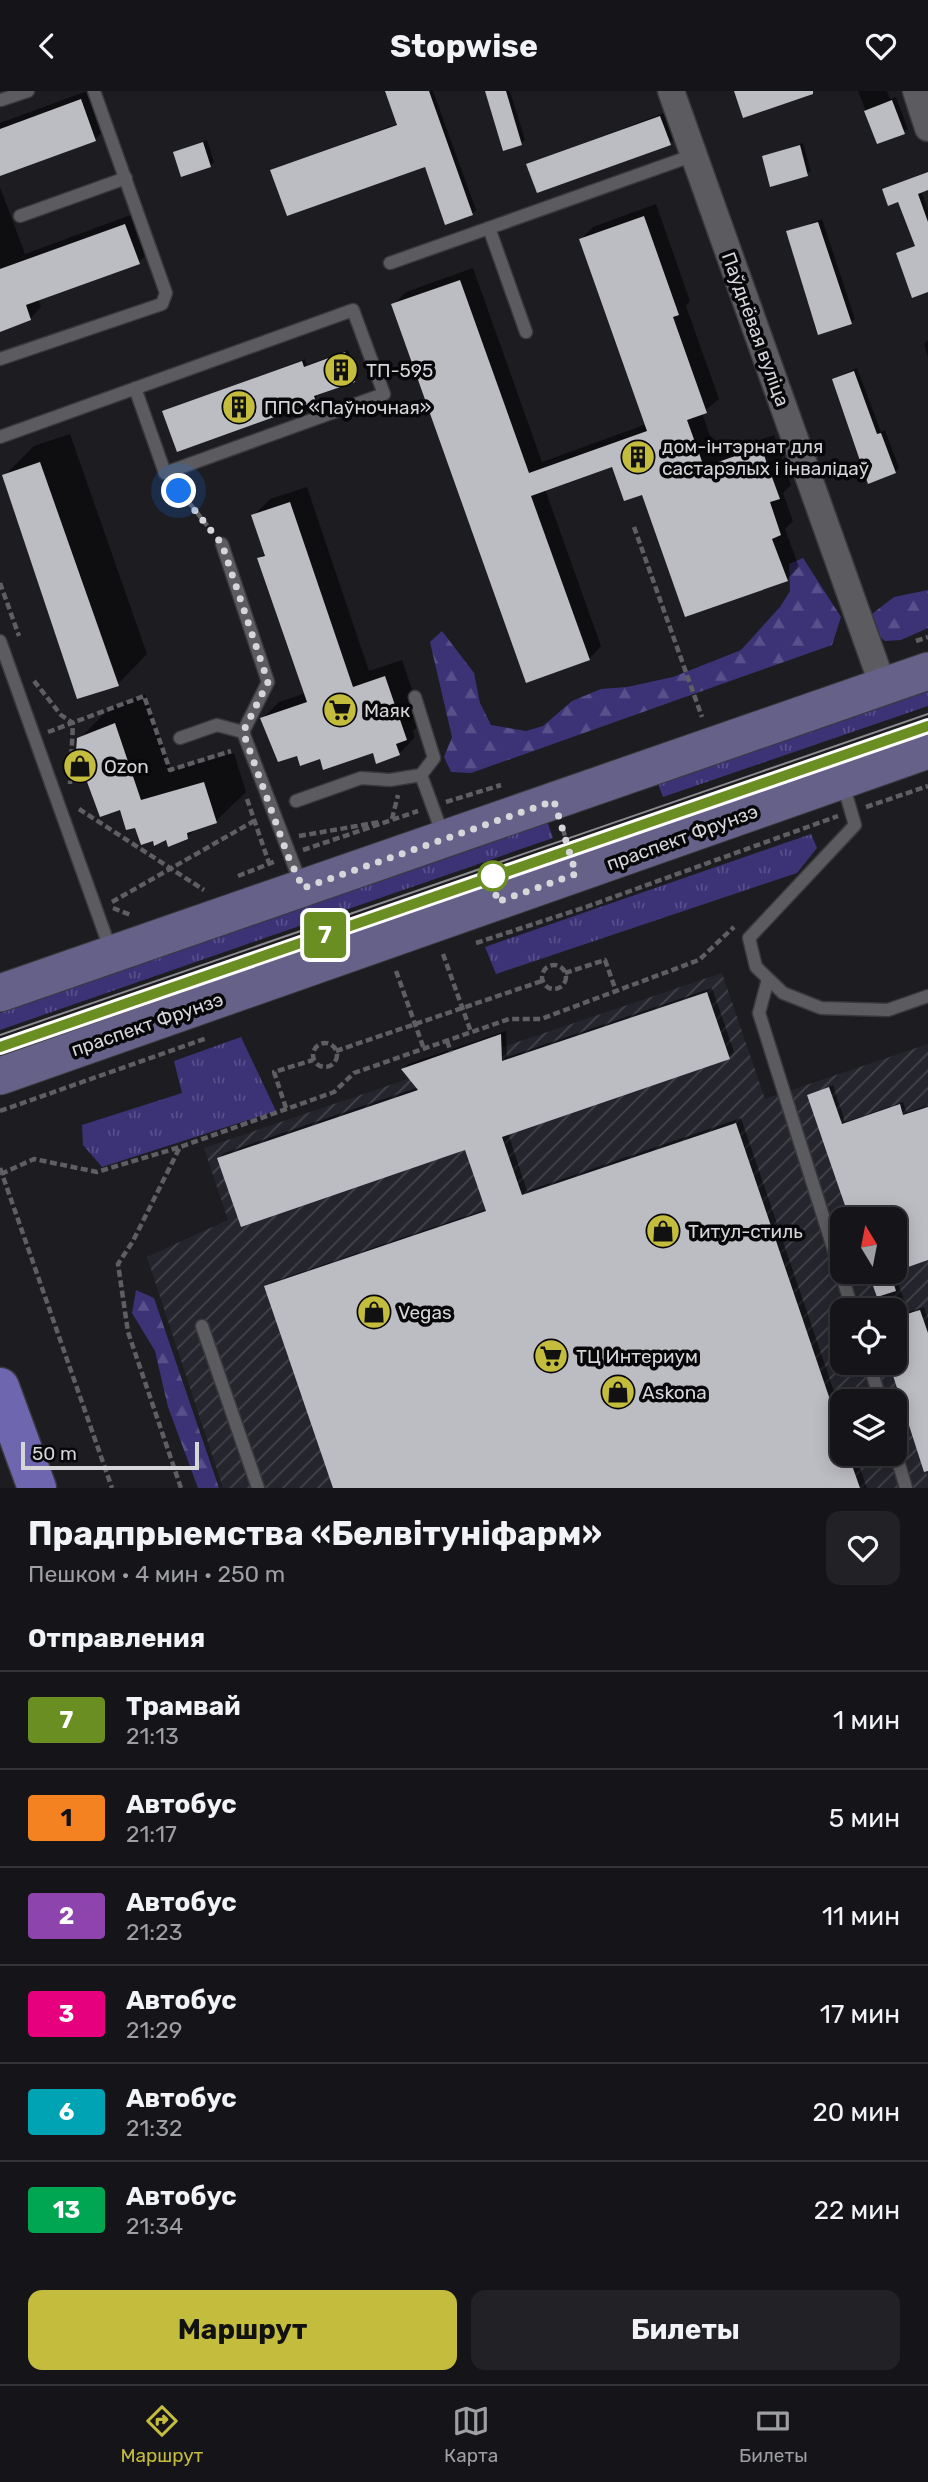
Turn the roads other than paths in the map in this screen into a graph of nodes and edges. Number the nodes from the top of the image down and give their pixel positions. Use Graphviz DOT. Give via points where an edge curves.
graph roads {
  1 [pos="28,91"];
  2 [pos="94,91"];
  3 [pos="671,91"];
  4 [pos="916,91"];
  5 [pos="1,100"];
  6 [pos="928,128"];
  7 [pos="694,155"];
  8 [pos="126,179"];
  9 [pos="20,216"];
  10 [pos="489,228"];
  11 [pos="390,263"];
  12 [pos="526,333"];
  13 [pos="0,359"];
  14 [pos="135,388"];
  15 [pos="0,437"];
  16 [pos="222,544"];
  17 [pos="0,641"];
  18 [pos="928,671"];
  19 [pos="883,686"];
  20 [pos="415,697"];
  21 [pos="243,732"];
  22 [pos="180,738"];
  23 [pos="928,750"];
  24 [pos="421,775"];
  25 [pos="847,796"];
  26 [pos="296,801"];
  27 [pos="444,839"];
  28 [pos="303,888"];
  29 [pos="112,954"];
  30 [pos="768,979"];
  31 [pos="0,993"];
  32 [pos="928,996"];
  33 [pos="0,1076"];
  34 [pos="849,1298"];
  35 [pos="202,1325"];
  36 [pos="0,1387"];
  37 [pos="900,1466"];
  38 [pos="37,1488"];
  39 [pos="258,1488"];
  40 [pos="906,1488"];
  1 -- 5 [label="lane"];
  2 -- 8 [label="lane"];
  3 -- 7 [label="street, Паўднёвая вуліца"];
  4 -- 6 [label="street"];
  7 -- 10 [label="lane"];
  7 -- 19 [label="street, Паўднёвая вуліца"];
  8 -- 9 [label="lane"];
  8 -- 13 [label="lane" via="166,293 162,304"];
  10 -- 11 [label="lane"];
  10 -- 12 [label="lane"];
  14 -- 14 [label="lane" via="165,473 384,394 353,310"];
  14 -- 15 [label="lane"];
  16 -- 21 [label="lane" via="268,682"];
  17 -- 29 [label="lane"];
  18 -- 19 [label="main road"];
  19 -- 27 [label="main road"];
  20 -- 24 [label="lane" via="434,758"];
  21 -- 22 [label="lane" via="217,725"];
  21 -- 28 [label="lane"];
  23 -- 25 [label="main road, праспект Фрунзэ"];
  24 -- 26 [label="lane" via="361,778"];
  24 -- 27 [label="lane"];
  25 -- 30 [label="lane" via="855,825 749,938 756,968"];
  25 -- 33 [label="main road, праспект Фрунзэ" via="581,891"];
  27 -- 28 [label="main road"];
  28 -- 29 [label="main road"];
  29 -- 31 [label="main road"];
  30 -- 32 [label="lane" via="783,993 821,1007 888,1010"];
  30 -- 34 [label="lane" via="759,1013 765,1039"];
  35 -- 39 [label="lane"];
  36 -- 38 [label="main road"];
  37 -- 40 [label="lane"];
}
